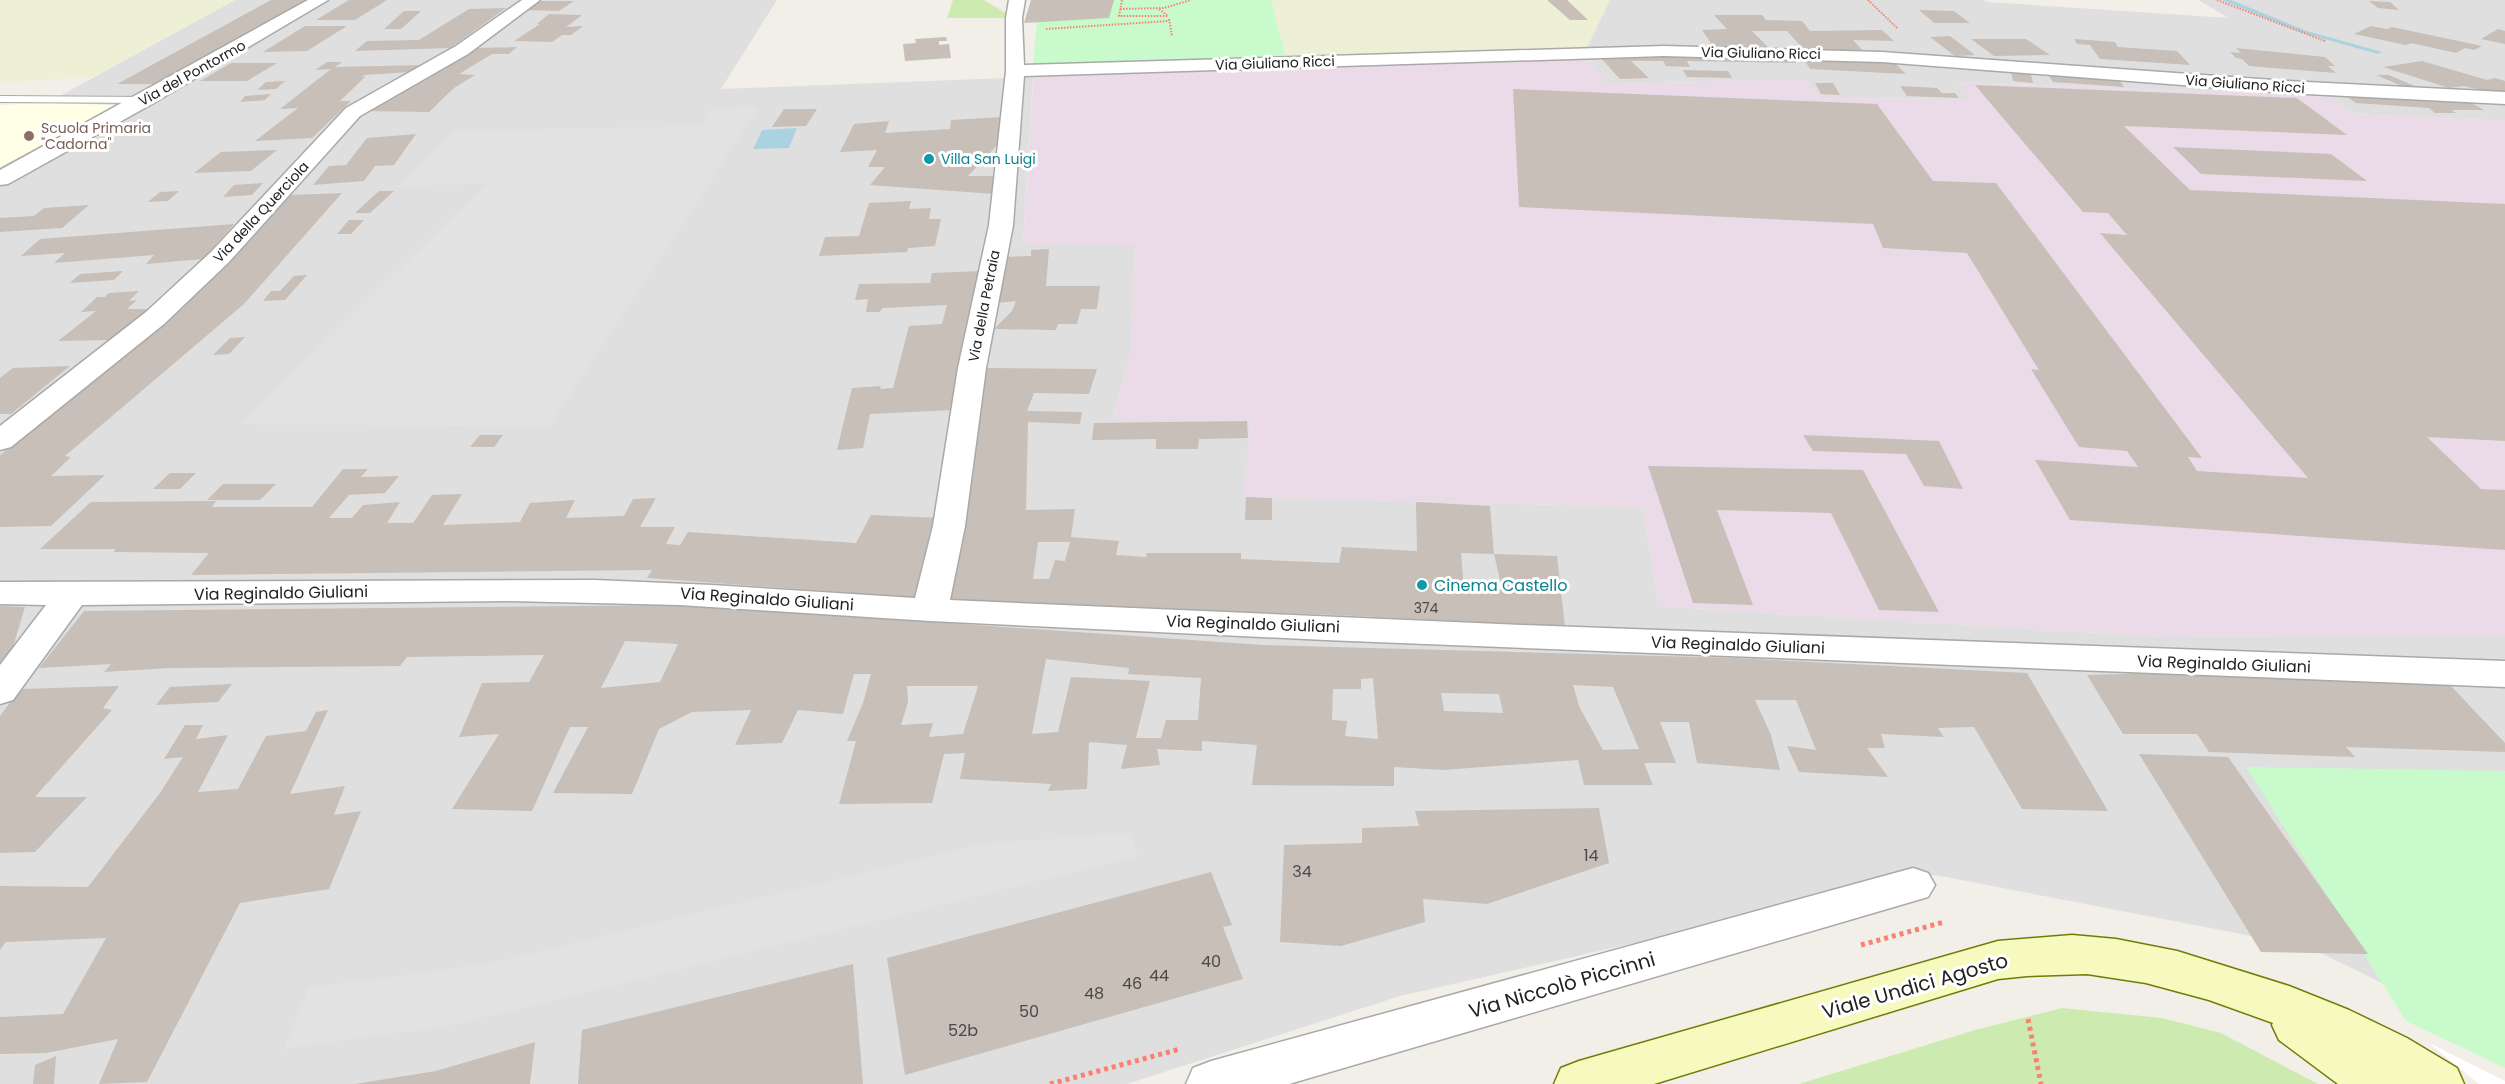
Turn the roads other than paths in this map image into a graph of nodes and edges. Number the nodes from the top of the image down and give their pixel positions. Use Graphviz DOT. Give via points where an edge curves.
graph roads {
  1 [pos="320,0"];
  2 [pos="532,0"];
  3 [pos="1016,9"];
  4 [pos="1015,71"];
  5 [pos="2505,98"];
  6 [pos="0,99"];
  7 [pos="145,100"];
  8 [pos="0,179"];
  9 [pos="0,441"];
  10 [pos="0,593"];
  11 [pos="72,595"];
  12 [pos="930,610"];
  13 [pos="2505,674"];
  14 [pos="0,691"];
  15 [pos="1913,885"];
  16 [pos="2255,996"];
  17 [pos="1211,1084"];
  18 [pos="1579,1084"];
  19 [pos="2377,1084"];
  20 [pos="2439,1084"];
  1 -- 7 [label="street, Via del Pontormo"];
  2 -- 9 [label="street, Via della Querciola" via="462,50 353,112 220,257 155,318"];
  3 -- 4 [label="street, Via della Petraia"];
  4 -- 5 [label="street, Via Giuliano Ricci" via="1664,51 1871,56 2287,87"];
  4 -- 12 [label="street, Via della Petraia" via="1000,225 972,368 949,526"];
  6 -- 7 [label="lane"];
  7 -- 8 [label="street, Via del Pontormo"];
  10 -- 11 [label="street, Via Reginaldo Giuliani"];
  11 -- 12 [label="street, Via Reginaldo Giuliani" via="612,592"];
  11 -- 14 [label="street"];
  12 -- 13 [label="street, Via Reginaldo Giuliani" via="2036,658"];
  15 -- 17 [label="street, Via Niccolò Piccinni"];
  16 -- 18 [label="main road, Viale Undici Agosto" via="2115,958 2041,954 1998,960"];
  16 -- 19 [label="main road, Viale Undici Agosto"];
  16 -- 20 [label="main road, Viale Undici Agosto" via="2362,1038"];
}
